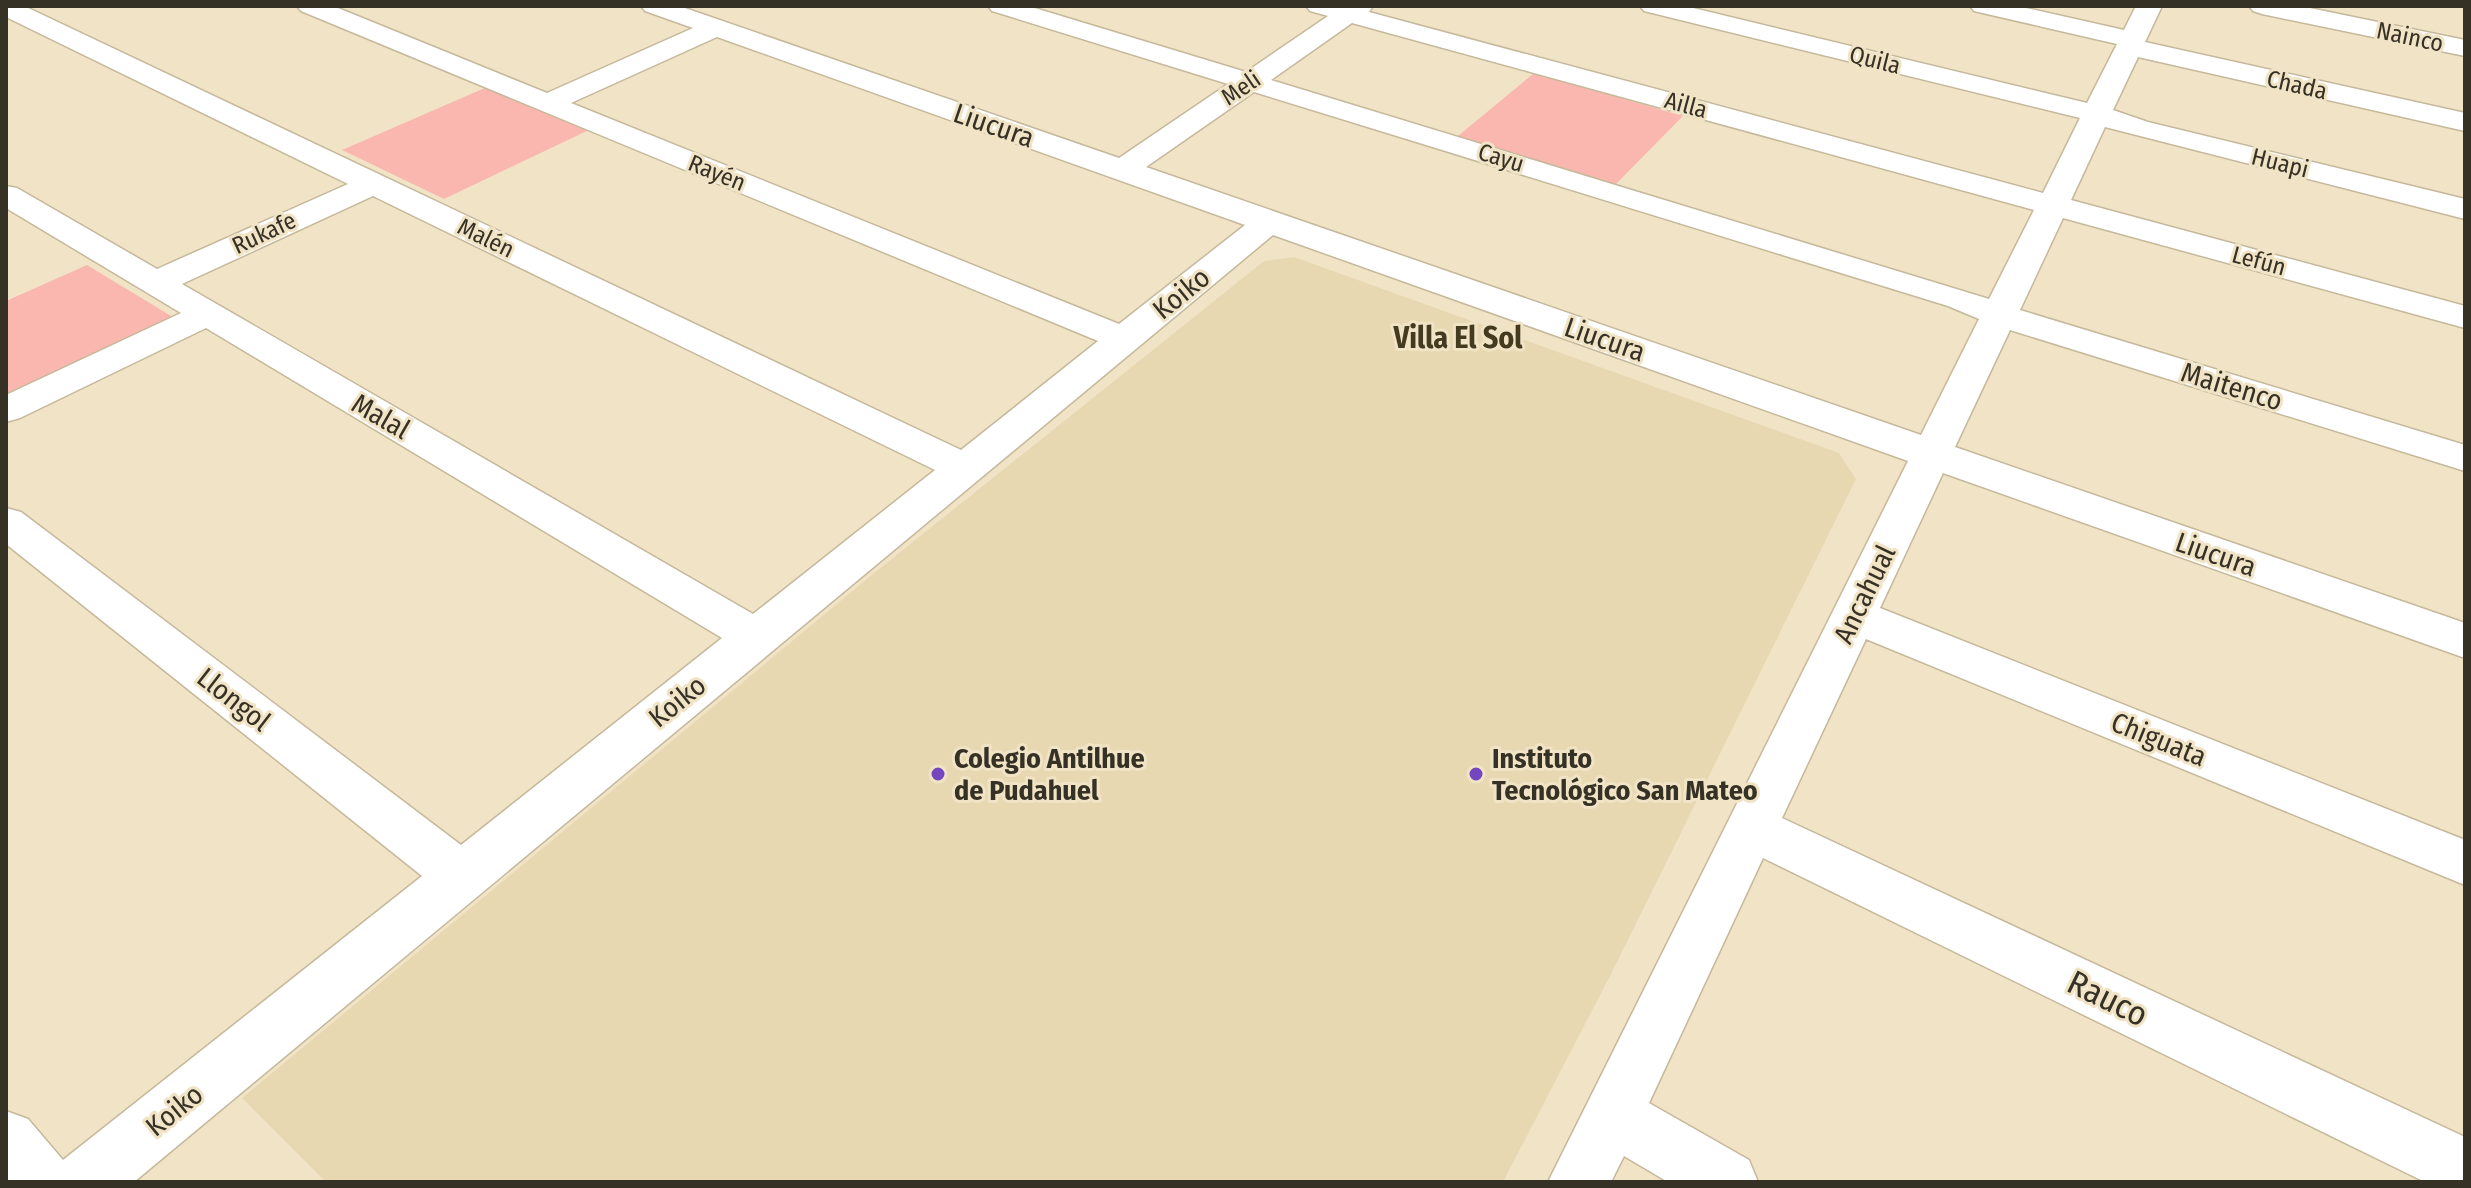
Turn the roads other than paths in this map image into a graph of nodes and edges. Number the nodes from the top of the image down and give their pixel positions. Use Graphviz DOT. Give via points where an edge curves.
graph roads {
  1 [pos="310,6"];
  2 [pos="1001,6"];
  3 [pos="1319,6"];
  4 [pos="1653,6"];
  5 [pos="1983,6"];
  6 [pos="2262,6"];
  7 [pos="6,7"];
  8 [pos="667,8"];
  9 [pos="1354,10"];
  10 [pos="716,28"];
  11 [pos="2137,31"];
  12 [pos="2465,48"];
  13 [pos="1250,82"];
  14 [pos="547,103"];
  15 [pos="2097,114"];
  16 [pos="2465,122"];
  17 [pos="1122,170"];
  18 [pos="373,184"];
  19 [pos="6,195"];
  20 [pos="2053,204"];
  21 [pos="2465,209"];
  22 [pos="1270,221"];
  23 [pos="155,283"];
  24 [pos="207,314"];
  25 [pos="1999,315"];
  26 [pos="2465,317"];
  27 [pos="1124,339"];
  28 [pos="6,410"];
  29 [pos="1932,454"];
  30 [pos="2465,458"];
  31 [pos="965,468"];
  32 [pos="6,522"];
  33 [pos="1854,616"];
  34 [pos="756,637"];
  35 [pos="2465,641"];
  36 [pos="1750,827"];
  37 [pos="2465,863"];
  38 [pos="462,876"];
  39 [pos="1612,1115"];
  40 [pos="6,1141"];
  41 [pos="2465,1169"];
  42 [pos="102,1177"];
  43 [pos="41,1182"];
  44 [pos="1579,1182"];
  45 [pos="1727,1182"];
  1 -- 14 [label="street, Rayén"];
  2 -- 13 [label="street, Cayu"];
  3 -- 9 [label="street, Ailla"];
  4 -- 15 [label="street, Quila"];
  5 -- 11 [label="street, Chada"];
  6 -- 12 [label="street, Nainco"];
  7 -- 18 [label="street, Malén"];
  8 -- 10 [label="street, Liucura"];
  9 -- 13 [label="street, Meli"];
  9 -- 20 [label="street, Ailla"];
  10 -- 14 [label="street"];
  10 -- 17 [label="street, Liucura"];
  11 -- 15 [label="street, Ancahual"];
  11 -- 16 [label="street, Chada"];
  13 -- 17 [label="street, Meli"];
  13 -- 25 [label="street, Cayu"];
  14 -- 27 [label="street, Rayén"];
  15 -- 20 [label="street, Ancahual"];
  15 -- 21 [label="street, Huapi"];
  17 -- 22 [label="street, Liucura"];
  18 -- 23 [label="street, Rukafe"];
  18 -- 31 [label="street, Malén"];
  19 -- 23 [label="street, Malal"];
  20 -- 25 [label="street, Ancahual"];
  20 -- 26 [label="street, Lefún"];
  22 -- 27 [label="street, Koiko"];
  22 -- 29 [label="street, Liucura"];
  23 -- 24 [label="street, Malal"];
  24 -- 28 [label="street"];
  24 -- 34 [label="street, Malal"];
  25 -- 29 [label="street, Ancahual"];
  25 -- 30 [label="street, Maitenco"];
  27 -- 31 [label="street, Koiko"];
  29 -- 33 [label="street, Ancahual"];
  29 -- 35 [label="street, Liucura"];
  31 -- 34 [label="street, Koiko"];
  32 -- 38 [label="street, Llongol"];
  33 -- 36 [label="street, Ancahual"];
  33 -- 37 [label="street, Chiguata"];
  34 -- 38 [label="street, Koiko"];
  36 -- 39 [label="street, Ancahual"];
  36 -- 41 [label="street, Rauco"];
  38 -- 42 [label="street, Koiko"];
  39 -- 44 [label="street, Ancahual"];
  39 -- 45 [label="street"];
  40 -- 43 [label="street"];
}
